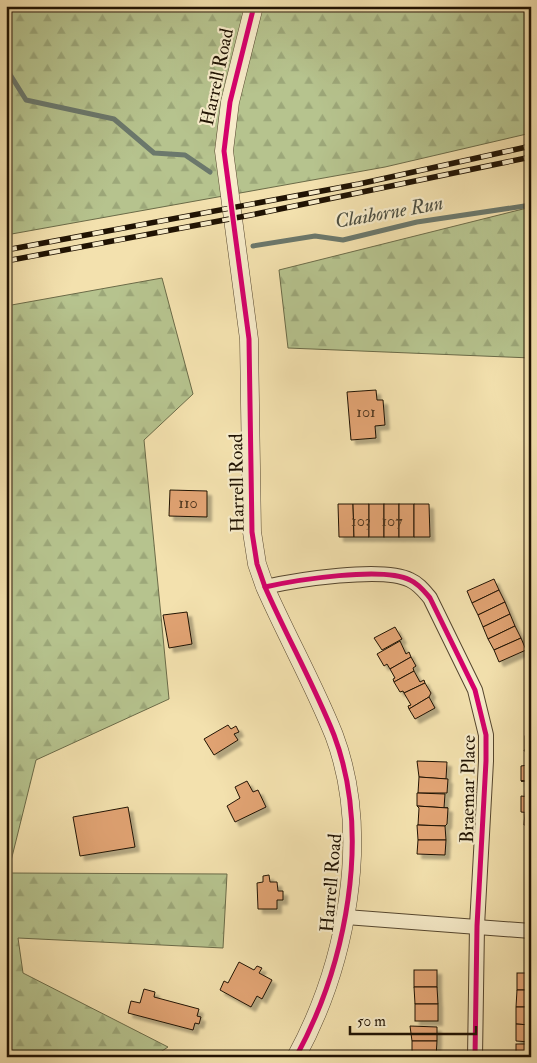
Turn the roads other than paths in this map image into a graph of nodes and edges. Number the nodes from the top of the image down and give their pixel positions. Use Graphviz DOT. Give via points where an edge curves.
graph roads {
  1 [pos="254,6"];
  2 [pos="265,587"];
  3 [pos="346,918"];
  4 [pos="477,926"];
  5 [pos="531,931"];
  6 [pos="296,1057"];
  7 [pos="475,1057"];
  1 -- 2 [label="street, Harrell Road" via="230,102 224,151 249,339 252,532"];
  2 -- 3 [label="street, Harrell Road" via="334,736 344,768 351,816"];
  2 -- 4 [label="street, Braemar Place" via="303,579 398,575 421,587 430,598 475,690 486,736"];
  3 -- 4 [label="street"];
  3 -- 6 [label="street, Harrell Road" via="338,956 323,1000"];
  4 -- 5 [label="street"];
  4 -- 7 [label="street, Braemar Place"];
}
